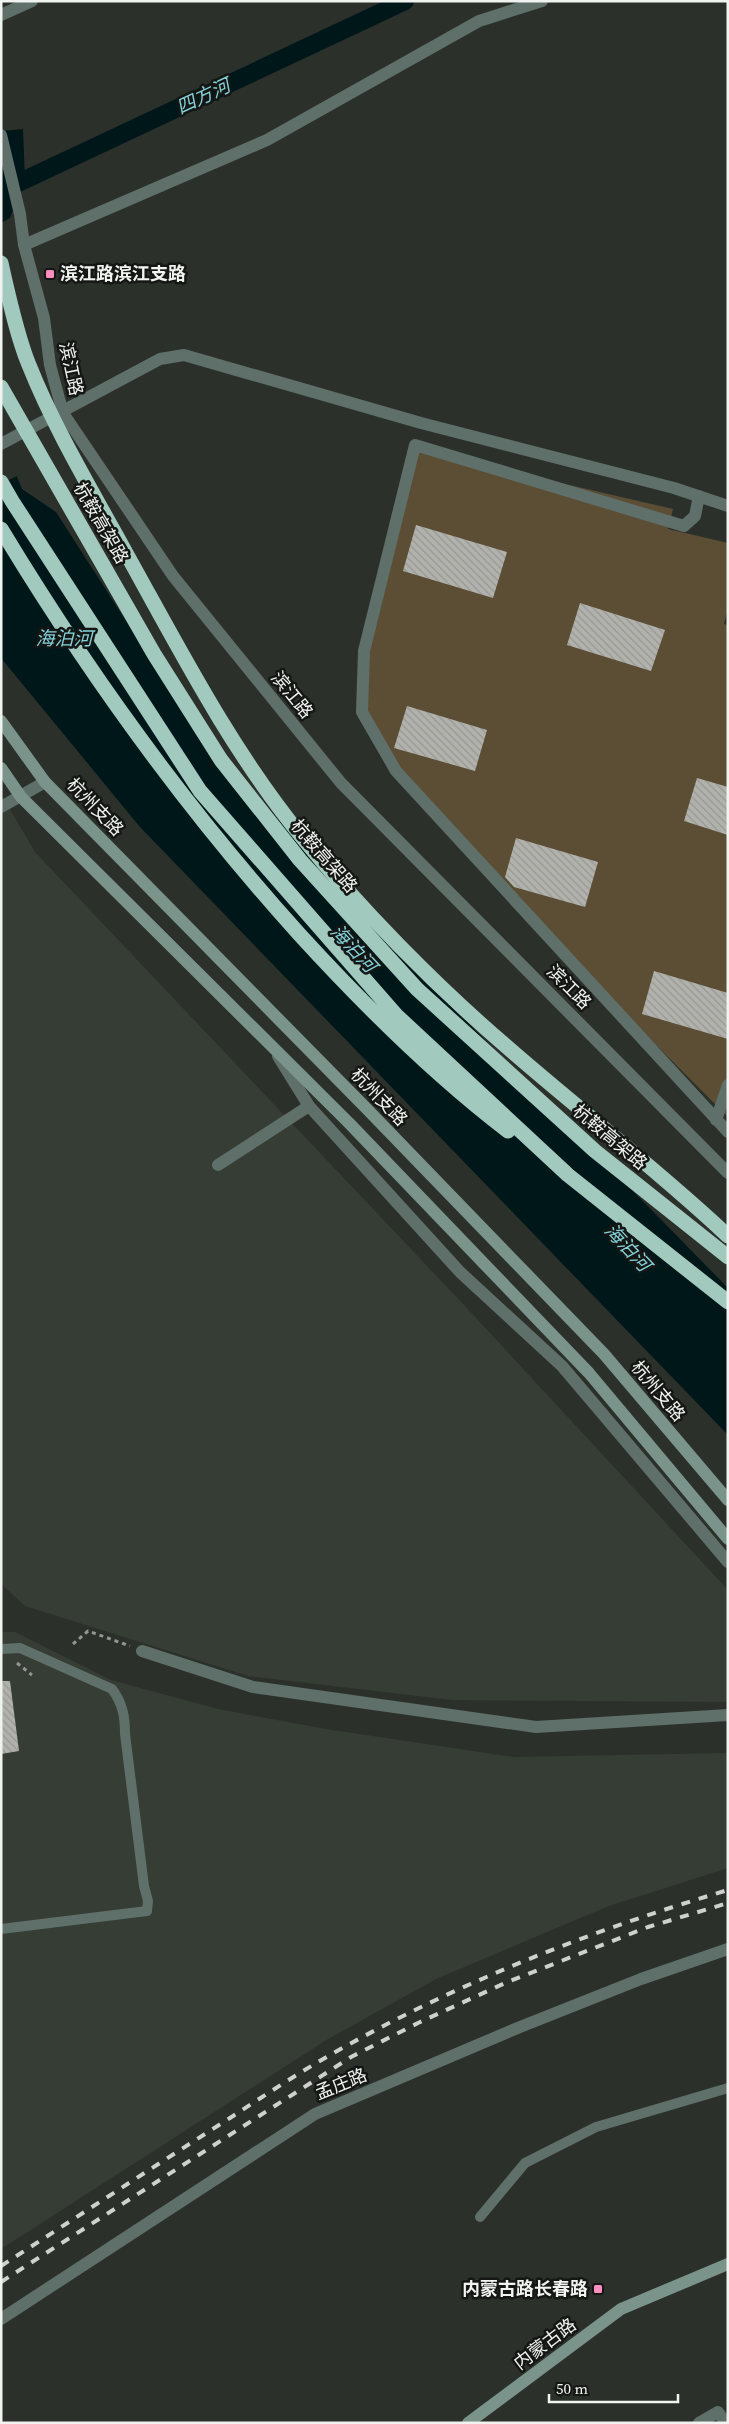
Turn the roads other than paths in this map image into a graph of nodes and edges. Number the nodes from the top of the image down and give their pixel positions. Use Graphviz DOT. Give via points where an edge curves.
graph roads {
  1 [pos="32,1"];
  2 [pos="542,1"];
  3 [pos="1,16"];
  4 [pos="1,135"];
  5 [pos="24,245"];
  6 [pos="1,263"];
  7 [pos="1,387"];
  8 [pos="63,412"];
  9 [pos="1,444"];
  10 [pos="1,482"];
  11 [pos="699,496"];
  12 [pos="728,506"];
  13 [pos="1,529"];
  14 [pos="1,722"];
  15 [pos="1,768"];
  16 [pos="45,782"];
  17 [pos="21,797"];
  18 [pos="1,807"];
  19 [pos="273,1047"];
  20 [pos="728,1085"];
  21 [pos="309,1106"];
  22 [pos="716,1120"];
  23 [pos="728,1132"];
  24 [pos="218,1165"];
  25 [pos="728,1173"];
  26 [pos="602,1202"];
  27 [pos="728,1236"];
  28 [pos="728,1257"];
  29 [pos="728,1302"];
  30 [pos="728,1500"];
  31 [pos="728,1539"];
  32 [pos="728,1562"];
  33 [pos="1,1649"];
  34 [pos="142,1651"];
  35 [pos="728,1715"];
  36 [pos="1,1929"];
  37 [pos="728,1949"];
  38 [pos="728,2088"];
  39 [pos="480,2217"];
  40 [pos="728,2264"];
  41 [pos="1,2319"];
  42 [pos="468,2423"];
  43 [pos="699,2423"];
  44 [pos="726,2423"];
  1 -- 3 [label="street"];
  2 -- 5 [label="street" via="480,21 267,140"];
  4 -- 5 [label="street, 滨江路"];
  5 -- 8 [label="street, 滨江路" via="44,318 50,365"];
  6 -- 27 [label="highway, bridge" via="28,363 74,459 198,682 251,770 303,838 364,908 432,977 503,1044 676,1188"];
  7 -- 28 [label="highway, 杭鞍高架路, bridge" via="164,670 221,760 300,860 417,990 595,1151"];
  8 -- 9 [label="street"];
  8 -- 11 [label="street" via="160,359 184,355 421,423"];
  8 -- 25 [label="street, 滨江路" via="173,576 341,783"];
  10 -- 26 [label="highway" via="200,791 396,1015 568,1175"];
  11 -- 12 [label="street"];
  11 -- 22 [label="street" via="695,516 684,526 415,445 364,651 362,712 396,771"];
  13 -- 26 [label="highway" via="49,608 136,733 267,899 403,1042 476,1107"];
  14 -- 16 [label="main road, 杭州支路"];
  15 -- 17 [label="main road"];
  16 -- 17 [label="street"];
  16 -- 30 [label="main road, 杭州支路" via="604,1354"];
  17 -- 18 [label="street"];
  17 -- 19 [label="main road"];
  19 -- 21 [label="street"];
  19 -- 31 [label="main road" via="589,1373"];
  20 -- 22 [label="street"];
  21 -- 24 [label="street"];
  21 -- 32 [label="street" via="460,1272 562,1366"];
  22 -- 23 [label="street"];
  26 -- 29 [label="highway"];
  33 -- 36 [label="lane" via="20,1648 112,1690 118,1697 125,1716 141,1869 148,1901 147,1911"];
  34 -- 35 [label="street" via="253,1687 536,1727"];
  37 -- 41 [label="street, 孟庄路" via="580,2003 315,2114"];
  38 -- 39 [label="lane" via="596,2127 524,2162"];
  40 -- 42 [label="main road, 内蒙古路" via="621,2309"];
  43 -- 44 [label="street" via="718,2412"];
}
